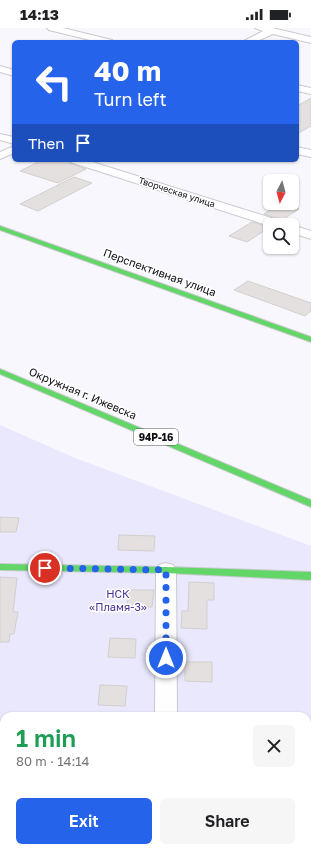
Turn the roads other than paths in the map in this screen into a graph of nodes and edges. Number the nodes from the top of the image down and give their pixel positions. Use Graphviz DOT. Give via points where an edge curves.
graph roads {
  1 [pos="52,28"];
  2 [pos="260,28"];
  3 [pos="271,31"];
  4 [pos="101,40"];
  5 [pos="251,40"];
  6 [pos="311,40"];
  7 [pos="0,69"];
  8 [pos="12,72"];
  9 [pos="299,88"];
  10 [pos="311,91"];
  11 [pos="0,137"];
  12 [pos="12,140"];
  13 [pos="12,151"];
  14 [pos="299,151"];
  15 [pos="311,154"];
  16 [pos="0,156"];
  17 [pos="80,162"];
  18 [pos="263,220"];
  19 [pos="0,228"];
  20 [pos="299,231"];
  21 [pos="311,235"];
  22 [pos="311,340"];
  23 [pos="0,371"];
  24 [pos="311,504"];
  25 [pos="0,567"];
  26 [pos="166,570"];
  27 [pos="311,576"];
  28 [pos="166,712"];
  1 -- 4 [label="street"];
  2 -- 3 [label="street"];
  3 -- 5 [label="street"];
  3 -- 6 [label="street"];
  7 -- 8 [label="street"];
  9 -- 10 [label="street"];
  11 -- 12 [label="street"];
  13 -- 16 [label="street"];
  14 -- 15 [label="street"];
  17 -- 18 [label="street, Творческая улица"];
  19 -- 22 [label="street, Перспективная улица"];
  20 -- 21 [label="street"];
  23 -- 24 [label="street, Окружная г. Ижевска / 94Р-16"];
  25 -- 26 [label="street"];
  26 -- 27 [label="street"];
  26 -- 28 [label="street"];
}
